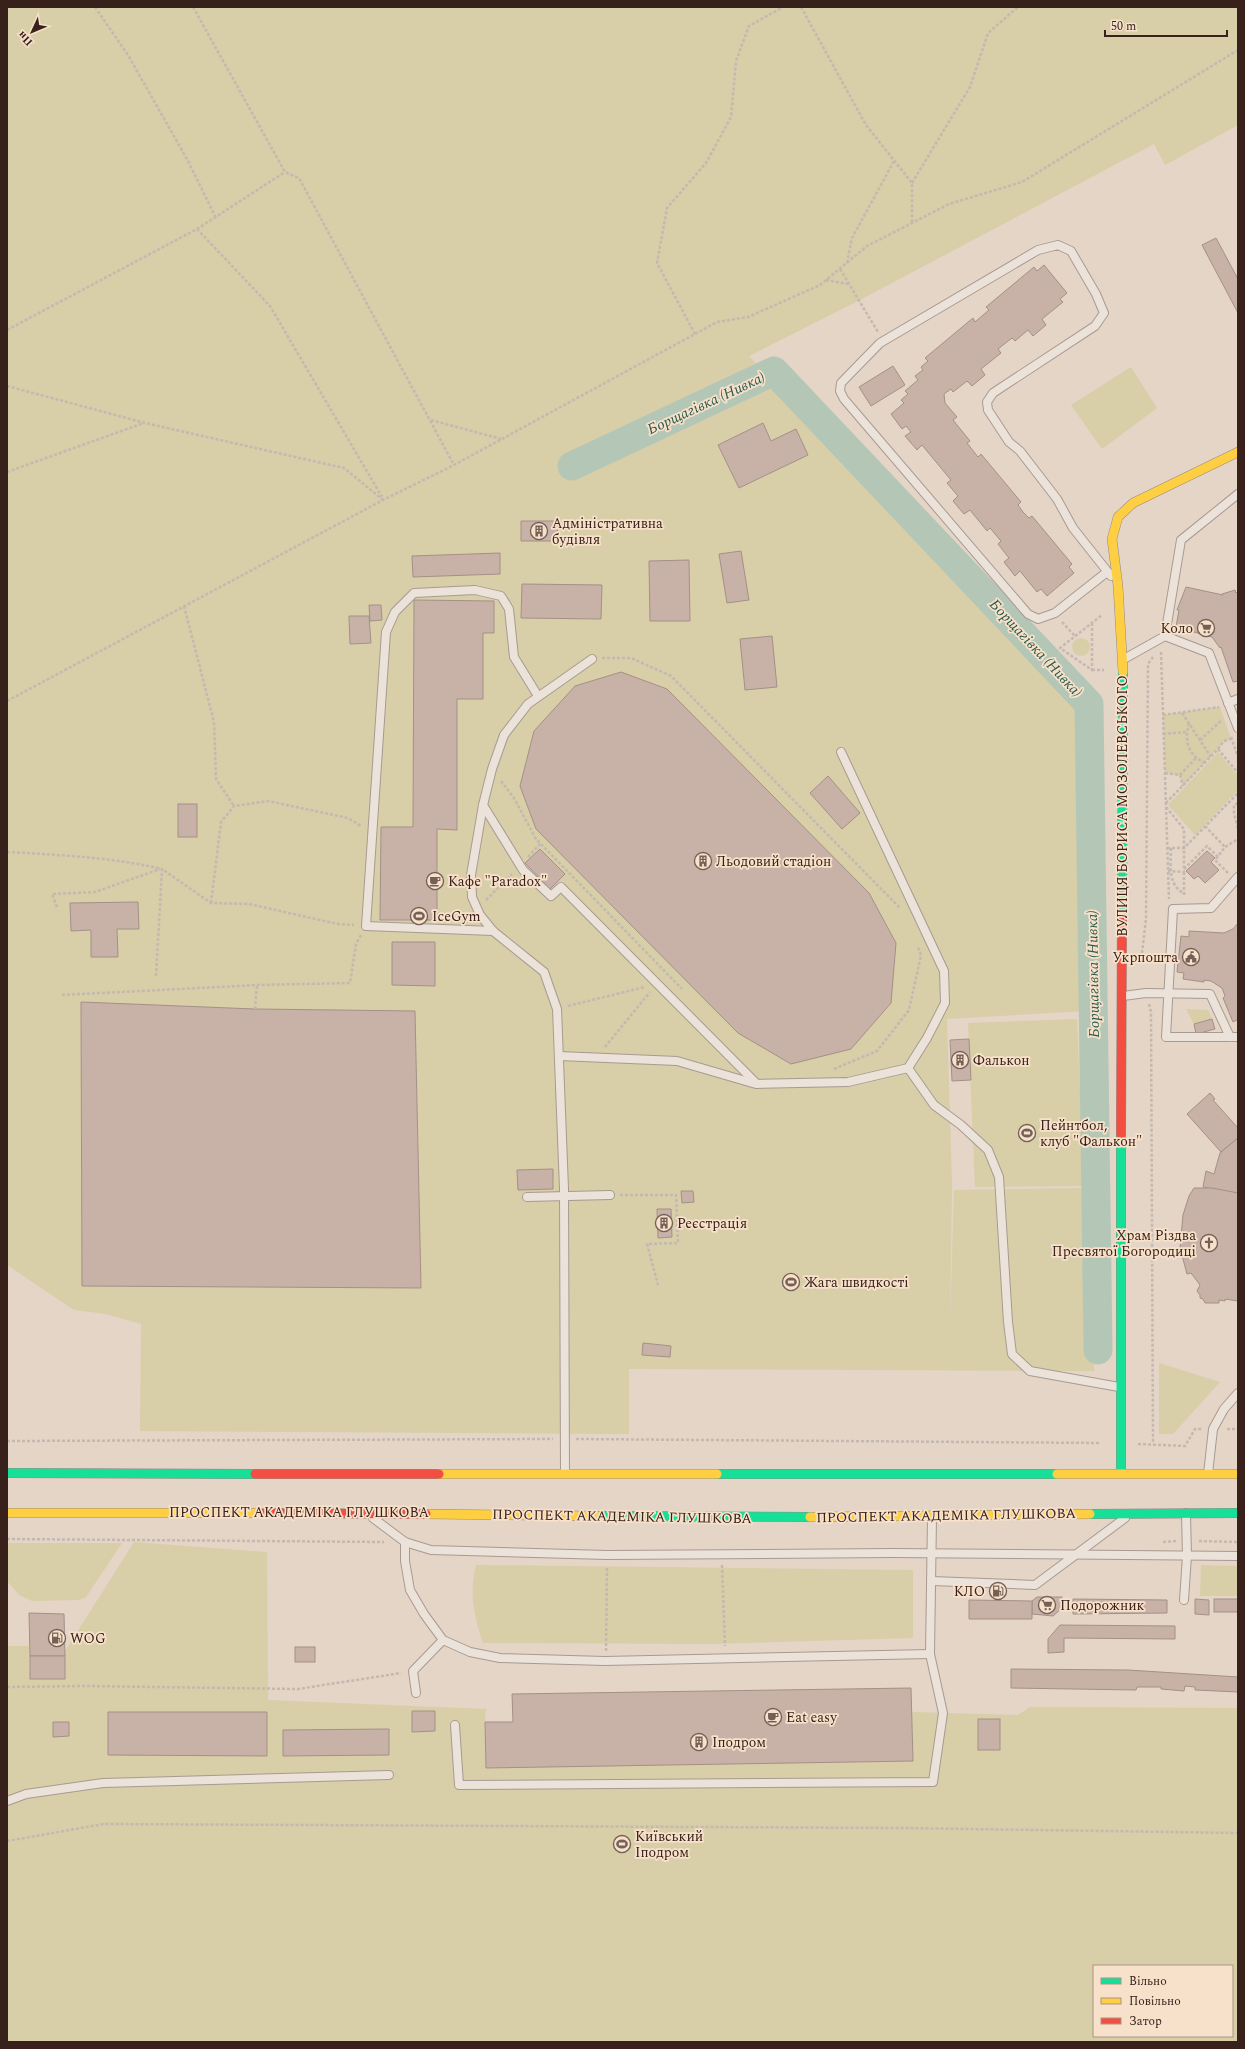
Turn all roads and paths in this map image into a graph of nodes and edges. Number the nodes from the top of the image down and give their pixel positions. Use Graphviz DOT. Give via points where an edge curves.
graph roads {
  1 [pos="95,7"];
  2 [pos="193,7"];
  3 [pos="783,7"];
  4 [pos="801,7"];
  5 [pos="1018,7"];
  6 [pos="1238,50"];
  7 [pos="894,160"];
  8 [pos="285,172"];
  9 [pos="912,183"];
  10 [pos="216,218"];
  11 [pos="912,223"];
  12 [pos="197,229"];
  13 [pos="847,263"];
  14 [pos="840,269"];
  15 [pos="826,280"];
  16 [pos="849,284"];
  17 [pos="7,330"];
  18 [pos="695,334"];
  19 [pos="883,341"];
  20 [pos="7,386"];
  21 [pos="431,420"];
  22 [pos="145,423"];
  23 [pos="502,439"];
  24 [pos="1238,452"];
  25 [pos="454,465"];
  26 [pos="7,472"];
  27 [pos="1238,494"];
  28 [pos="383,500"];
  29 [pos="1101,564"];
  30 [pos="1108,572"];
  31 [pos="1097,580"];
  32 [pos="1118,586"];
  33 [pos="1119,602"];
  34 [pos="184,606"];
  35 [pos="1055,613"];
  36 [pos="1092,623"];
  37 [pos="1075,636"];
  38 [pos="1165,636"];
  39 [pos="1160,644"];
  40 [pos="592,658"];
  41 [pos="1123,660"];
  42 [pos="538,696"];
  43 [pos="1238,699"];
  44 [pos="7,701"];
  45 [pos="1228,703"];
  46 [pos="1182,713"];
  47 [pos="1222,713"];
  48 [pos="1163,715"];
  49 [pos="1189,723"];
  50 [pos="1226,725"];
  51 [pos="1238,728"];
  52 [pos="1186,732"];
  53 [pos="1229,732"];
  54 [pos="1163,734"];
  55 [pos="1231,739"];
  56 [pos="1200,740"];
  57 [pos="1218,749"];
  58 [pos="841,752"];
  59 [pos="1211,757"];
  60 [pos="1238,757"];
  61 [pos="1196,758"];
  62 [pos="1205,763"];
  63 [pos="492,769"];
  64 [pos="1165,773"];
  65 [pos="1238,773"];
  66 [pos="1180,775"];
  67 [pos="1183,786"];
  68 [pos="1238,793"];
  69 [pos="1238,803"];
  70 [pos="483,805"];
  71 [pos="1166,805"];
  72 [pos="234,806"];
  73 [pos="1205,826"];
  74 [pos="1238,829"];
  75 [pos="372,832"];
  76 [pos="1238,839"];
  77 [pos="540,844"];
  78 [pos="1225,847"];
  79 [pos="1167,848"];
  80 [pos="1171,848"];
  81 [pos="1184,848"];
  82 [pos="7,852"];
  83 [pos="1218,857"];
  84 [pos="520,865"];
  85 [pos="162,869"];
  86 [pos="1184,870"];
  87 [pos="1170,871"];
  88 [pos="1237,879"];
  89 [pos="1185,894"];
  90 [pos="1181,900"];
  91 [pos="211,903"];
  92 [pos="1168,906"];
  93 [pos="58,907"];
  94 [pos="478,909"];
  95 [pos="905,913"];
  96 [pos="366,926"];
  97 [pos="493,931"];
  98 [pos="915,941"];
  99 [pos="1142,955"];
  100 [pos="156,976"];
  101 [pos="657,984"];
  102 [pos="257,985"];
  103 [pos="684,991"];
  104 [pos="1146,993"];
  105 [pos="1168,993"];
  106 [pos="62,995"];
  107 [pos="1121,996"];
  108 [pos="255,1009"];
  109 [pos="557,1009"];
  110 [pos="1234,1037"];
  111 [pos="559,1056"];
  112 [pos="596,1058"];
  113 [pos="908,1068"];
  114 [pos="828,1072"];
  115 [pos="756,1084"];
  116 [pos="610,1195"];
  117 [pos="563,1196"];
  118 [pos="527,1197"];
  119 [pos="658,1285"];
  120 [pos="1120,1388"];
  121 [pos="1238,1392"];
  122 [pos="1213,1429"];
  123 [pos="1238,1429"];
  124 [pos="565,1439"];
  125 [pos="7,1441"];
  126 [pos="1120,1443"];
  127 [pos="1153,1444"];
  128 [pos="7,1473"];
  129 [pos="1121,1473"];
  130 [pos="565,1474"];
  131 [pos="1208,1474"];
  132 [pos="1238,1474"];
  133 [pos="364,1512"];
  134 [pos="7,1513"];
  135 [pos="1130,1513"];
  136 [pos="1186,1513"];
  137 [pos="1238,1513"];
  138 [pos="932,1515"];
  139 [pos="7,1539"];
  140 [pos="388,1542"];
  141 [pos="405,1542"];
  142 [pos="1078,1554"];
  143 [pos="607,1555"];
  144 [pos="721,1555"];
  145 [pos="932,1555"];
  146 [pos="1187,1556"];
  147 [pos="1238,1556"];
  148 [pos="932,1581"];
  149 [pos="1184,1600"];
  150 [pos="443,1640"];
  151 [pos="930,1654"];
  152 [pos="725,1659"];
  153 [pos="606,1661"];
  154 [pos="413,1671"];
  155 [pos="7,1687"];
  156 [pos="416,1692"];
  157 [pos="455,1725"];
  158 [pos="389,1775"];
  159 [pos="7,1801"];
  160 [pos="1238,1833"];
  161 [pos="7,1841"];
  1 -- 10 [label="path" via="128,55 188,161"];
  2 -- 8 [label="path"];
  3 -- 18 [label="path" via="749,26 736,61 731,117 706,163 667,208 657,263"];
  4 -- 7 [label="path" via="866,125"];
  5 -- 9 [label="path" via="988,33 970,87"];
  6 -- 11 [label="path" via="1022,182 948,204"];
  7 -- 9 [label="path"];
  7 -- 13 [label="path" via="852,238"];
  8 -- 10 [label="path"];
  8 -- 21 [label="path" via="299,178"];
  9 -- 11 [label="path"];
  10 -- 12 [label="path"];
  11 -- 13 [label="path" via="867,246"];
  12 -- 17 [label="path"];
  12 -- 28 [label="path" via="270,306"];
  13 -- 14 [label="path"];
  14 -- 15 [label="path"];
  14 -- 16 [label="path"];
  15 -- 16 [label="path"];
  15 -- 18 [label="path" via="820,286 748,317 716,322"];
  16 -- 19 [label="path"];
  18 -- 23 [label="path"];
  19 -- 29 [label="lane" via="1038,250 1058,244 1071,251 1104,313 1095,326 993,393 987,402 988,410 1009,442 1020,451 1058,499 1073,528"];
  19 -- 35 [label="lane" via="841,383 840,391 844,399 1028,614 1038,619"];
  20 -- 22 [label="path"];
  21 -- 23 [label="path"];
  21 -- 25 [label="path"];
  22 -- 26 [label="path"];
  22 -- 28 [label="path" via="344,468"];
  23 -- 25 [label="path"];
  24 -- 32 [label="main road, ВУЛИЦЯ БОРИСА МОЗОЛЕВСЬКОГО" via="1133,503 1118,517 1112,539"];
  25 -- 28 [label="path"];
  27 -- 38 [label="lane" via="1181,540"];
  28 -- 34 [label="path"];
  29 -- 30 [label="lane"];
  29 -- 31 [label="lane"];
  30 -- 31 [label="lane"];
  30 -- 32 [label="lane"];
  31 -- 35 [label="lane"];
  32 -- 33 [label="main road, ВУЛИЦЯ БОРИСА МОЗОЛЕВСЬКОГО"];
  33 -- 36 [label="path"];
  33 -- 41 [label="main road, ВУЛИЦЯ БОРИСА МОЗОЛЕВСЬКОГО"];
  34 -- 44 [label="path"];
  34 -- 72 [label="path" via="214,722 216,779"];
  35 -- 37 [label="path"];
  36 -- 37 [label="path"];
  36 -- 37 [label="path" via="1092,670 1060,648"];
  38 -- 39 [label="path"];
  38 -- 41 [label="lane"];
  38 -- 45 [label="lane" via="1209,653"];
  39 -- 48 [label="path"];
  39 -- 99 [label="path" via="1148,664 1146,919"];
  40 -- 42 [label="lane"];
  40 -- 95 [label="path" via="631,658 671,676"];
  41 -- 107 [label="main road, ВУЛИЦЯ БОРИСА МОЗОЛЕВСЬКОГО"];
  42 -- 63 [label="lane" via="528,704 504,735"];
  42 -- 75 [label="lane" via="514,657 508,609 501,596 475,590 414,593 395,612 386,632"];
  43 -- 45 [label="lane"];
  45 -- 51 [label="lane"];
  46 -- 47 [label="path" via="1220,707"];
  46 -- 48 [label="path"];
  46 -- 49 [label="path"];
  48 -- 54 [label="path"];
  49 -- 52 [label="path"];
  49 -- 56 [label="path"];
  50 -- 56 [label="path" via="1224,718"];
  52 -- 54 [label="path"];
  52 -- 61 [label="path" via="1187,746"];
  53 -- 55 [label="path"];
  54 -- 64 [label="path"];
  55 -- 57 [label="path" via="1224,741"];
  55 -- 60 [label="path"];
  56 -- 59 [label="path"];
  57 -- 59 [label="path"];
  57 -- 65 [label="path"];
  58 -- 113 [label="lane" via="944,971 944,1003 927,1038"];
  59 -- 62 [label="path"];
  61 -- 62 [label="path"];
  61 -- 66 [label="path"];
  62 -- 67 [label="path"];
  63 -- 70 [label="lane"];
  63 -- 77 [label="path" via="514,798"];
  64 -- 66 [label="path"];
  64 -- 71 [label="path"];
  66 -- 67 [label="path"];
  67 -- 71 [label="path"];
  68 -- 73 [label="path"];
  69 -- 74 [label="path" via="1234,804"];
  70 -- 84 [label="lane"];
  70 -- 94 [label="lane" via="471,875 472,897"];
  71 -- 79 [label="path"];
  71 -- 81 [label="path" via="1184,829"];
  72 -- 75 [label="path" via="268,801 348,818"];
  72 -- 91 [label="path" via="221,822"];
  73 -- 78 [label="path"];
  73 -- 81 [label="path"];
  75 -- 96 [label="lane"];
  76 -- 78 [label="path"];
  77 -- 84 [label="path"];
  77 -- 103 [label="path"];
  78 -- 83 [label="path"];
  79 -- 80 [label="path"];
  79 -- 87 [label="path"];
  80 -- 81 [label="path"];
  80 -- 87 [label="path"];
  81 -- 86 [label="path"];
  82 -- 85 [label="path" via="132,862"];
  83 -- 86 [label="path" via="1207,846"];
  83 -- 88 [label="path" via="1216,860"];
  84 -- 94 [label="path"];
  84 -- 101 [label="lane" via="551,896 561,887"];
  85 -- 91 [label="path"];
  85 -- 93 [label="path" via="95,892 52,894"];
  85 -- 100 [label="path"];
  86 -- 87 [label="path"];
  86 -- 89 [label="path"];
  87 -- 89 [label="path" via="1175,888"];
  87 -- 92 [label="path"];
  88 -- 105 [label="lane" via="1211,908 1173,909"];
  89 -- 90 [label="path"];
  91 -- 96 [label="path" via="249,904 338,924"];
  94 -- 97 [label="lane"];
  96 -- 97 [label="lane"];
  96 -- 102 [label="path" via="356,944 350,983"];
  97 -- 109 [label="lane" via="544,972"];
  98 -- 114 [label="path" via="921,955 908,1010 878,1051"];
  101 -- 109 [label="path"];
  101 -- 112 [label="path"];
  101 -- 115 [label="lane"];
  102 -- 106 [label="path"];
  102 -- 108 [label="path"];
  104 -- 105 [label="lane"];
  104 -- 107 [label="lane"];
  104 -- 127 [label="path" via="1151,1012"];
  105 -- 110 [label="lane" via="1210,994"];
  105 -- 110 [label="lane" via="1166,1037"];
  107 -- 120 [label="main road, ВУЛИЦЯ БОРИСА МОЗОЛЕВСЬКОГО"];
  109 -- 111 [label="lane"];
  111 -- 112 [label="lane"];
  111 -- 117 [label="lane"];
  112 -- 115 [label="lane" via="677,1061"];
  113 -- 115 [label="lane" via="848,1082"];
  113 -- 120 [label="lane" via="934,1105 988,1150 999,1177 1012,1354 1030,1371"];
  116 -- 117 [label="lane"];
  116 -- 119 [label="path" via="676,1195 678,1243 647,1244"];
  117 -- 118 [label="lane"];
  117 -- 124 [label="lane"];
  120 -- 126 [label="main road, ВУЛИЦЯ БОРИСА МОЗОЛЕВСЬКОГО"];
  121 -- 122 [label="lane" via="1224,1409"];
  122 -- 123 [label="path"];
  122 -- 127 [label="path" via="1194,1429 1185,1446"];
  122 -- 131 [label="lane"];
  124 -- 125 [label="path"];
  124 -- 126 [label="path"];
  124 -- 130 [label="lane"];
  126 -- 127 [label="path"];
  126 -- 129 [label="main road, ВУЛИЦЯ БОРИСА МОЗОЛЕВСЬКОГО"];
  128 -- 130 [label="main road"];
  129 -- 130 [label="main road" via="811,1476"];
  129 -- 131 [label="main road"];
  131 -- 132 [label="main road"];
  133 -- 134 [label="main road, ПРОСПЕКТ АКАДЕМІКА ГЛУШКОВА"];
  133 -- 138 [label="main road, ПРОСПЕКТ АКАДЕМІКА ГЛУШКОВА" via="556,1516"];
  133 -- 141 [label="lane"];
  135 -- 136 [label="main road, ПРОСПЕКТ АКАДЕМІКА ГЛУШКОВА"];
  135 -- 138 [label="main road, ПРОСПЕКТ АКАДЕМІКА ГЛУШКОВА"];
  135 -- 142 [label="lane"];
  136 -- 137 [label="main road, ПРОСПЕКТ АКАДЕМІКА ГЛУШКОВА"];
  136 -- 146 [label="lane"];
  138 -- 145 [label="lane"];
  139 -- 140 [label="path"];
  141 -- 143 [label="lane" via="431,1550"];
  141 -- 150 [label="lane" via="410,1590"];
  142 -- 145 [label="lane"];
  142 -- 146 [label="lane"];
  142 -- 148 [label="lane" via="1036,1584"];
  143 -- 144 [label="lane"];
  143 -- 153 [label="path"];
  144 -- 145 [label="lane"];
  144 -- 152 [label="path"];
  145 -- 148 [label="lane"];
  146 -- 147 [label="lane"];
  146 -- 149 [label="lane"];
  148 -- 151 [label="lane"];
  150 -- 153 [label="lane" via="470,1652 500,1658"];
  150 -- 154 [label="lane"];
  151 -- 152 [label="lane"];
  151 -- 157 [label="lane" via="943,1713 933,1782 459,1785"];
  152 -- 153 [label="lane"];
  154 -- 155 [label="path" via="298,1689"];
  154 -- 156 [label="lane"];
  158 -- 159 [label="lane" via="103,1783 26,1794"];
  160 -- 161 [label="path" via="903,1828 104,1824"];
}
